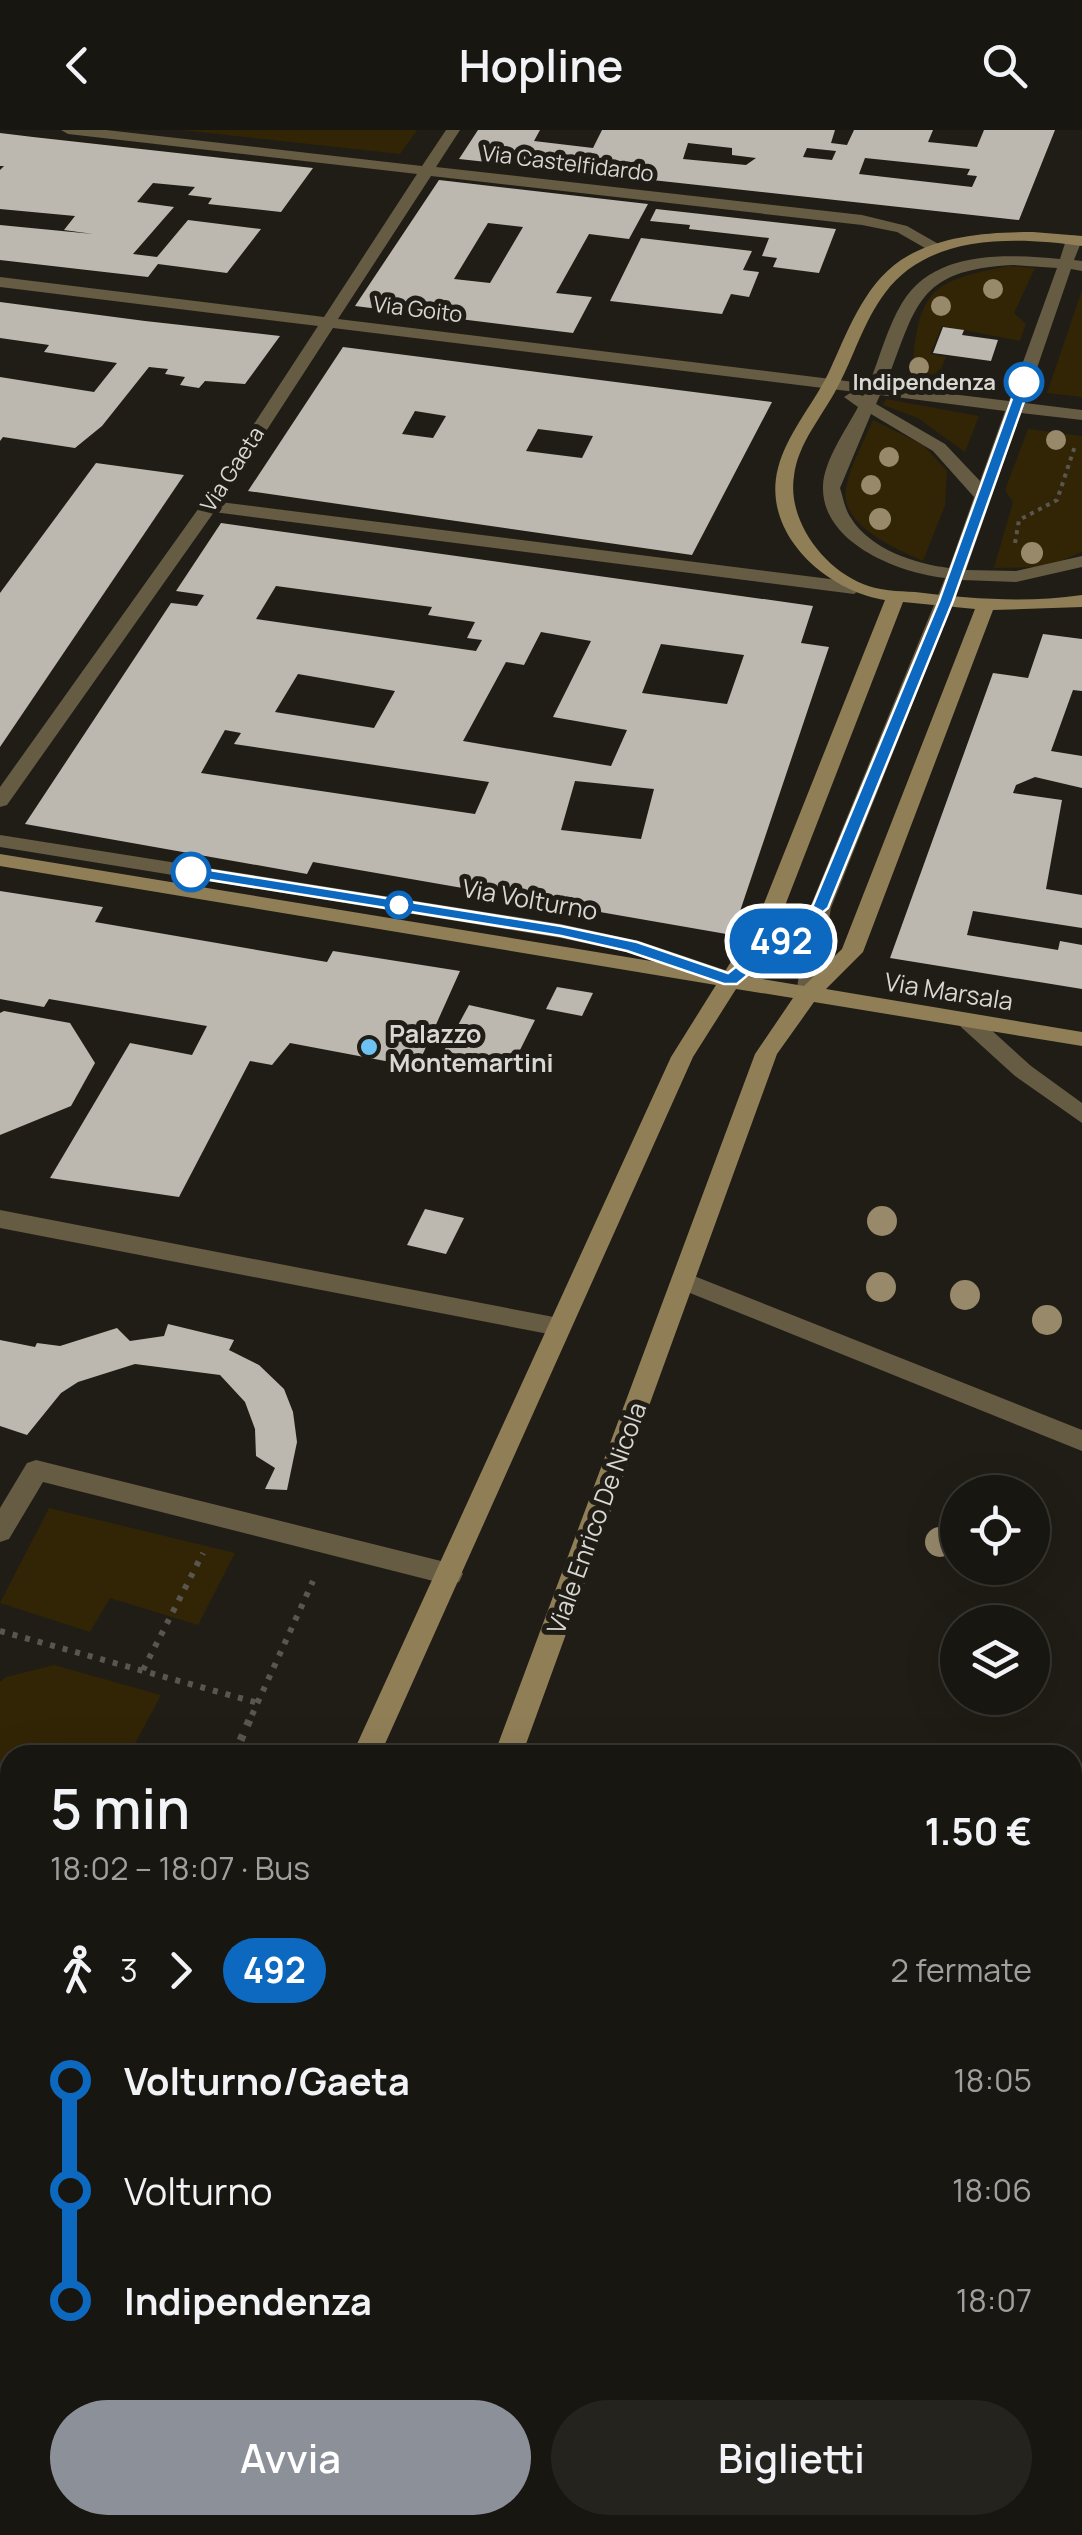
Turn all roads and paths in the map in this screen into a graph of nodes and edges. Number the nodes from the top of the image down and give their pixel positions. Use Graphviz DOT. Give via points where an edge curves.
graph roads {
  1 [pos="68,130"];
  2 [pos="453,130"];
  3 [pos="428,169"];
  4 [pos="1079,235"];
  5 [pos="937,249"];
  6 [pos="1074,265"];
  7 [pos="0,282"];
  8 [pos="328,320"];
  9 [pos="830,384"];
  10 [pos="871,397"];
  11 [pos="1016,407"];
  12 [pos="1082,415"];
  13 [pos="1078,438"];
  14 [pos="984,498"];
  15 [pos="209,506"];
  16 [pos="1082,561"];
  17 [pos="911,567"];
  18 [pos="954,576"];
  19 [pos="1008,578"];
  20 [pos="854,588"];
  21 [pos="896,596"];
  22 [pos="946,601"];
  23 [pos="1082,601"];
  24 [pos="986,605"];
  25 [pos="0,802"];
  26 [pos="0,841"];
  27 [pos="0,860"];
  28 [pos="820,908"];
  29 [pos="730,980"];
  30 [pos="807,994"];
  31 [pos="969,1022"];
  32 [pos="1082,1039"];
  33 [pos="1082,1114"];
  34 [pos="0,1219"];
  35 [pos="684,1282"];
  36 [pos="559,1328"];
  37 [pos="1082,1441"];
  38 [pos="222,1517"];
  39 [pos="0,1531"];
  40 [pos="449,1574"];
  41 [pos="314,1580"];
  42 [pos="0,1630"];
  43 [pos="143,1670"];
  44 [pos="258,1703"];
  45 [pos="239,1745"];
  46 [pos="371,1745"];
  47 [pos="512,1745"];
  1 -- 3 [label="street, Via Castelfidardo"];
  2 -- 3 [label="street, Via Gaeta"];
  3 -- 5 [label="street, Via Castelfidardo" via="862,220 902,229"];
  3 -- 8 [label="street, Via Gaeta"];
  4 -- 5 [label="street"];
  4 -- 6 [label="street"];
  5 -- 9 [label="street" via="884,283"];
  6 -- 10 [label="street" via="983,262 928,283 910,303"];
  6 -- 11 [label="street"];
  7 -- 8 [label="street, Via Goito"];
  8 -- 9 [label="street, Via Goito"];
  8 -- 15 [label="street, Via Gaeta"];
  9 -- 10 [label="street"];
  9 -- 20 [label="street" via="789,461 786,505 808,548"];
  10 -- 11 [label="street"];
  10 -- 14 [label="street" via="936,442"];
  10 -- 17 [label="street" via="835,472 832,498 863,539"];
  11 -- 12 [label="street"];
  11 -- 14 [label="street"];
  13 -- 19 [label="path" via="1057,500 1019,520"];
  14 -- 18 [label="street"];
  15 -- 20 [label="street"];
  15 -- 25 [label="street, Via Gaeta"];
  16 -- 19 [label="street"];
  17 -- 18 [label="street"];
  17 -- 21 [label="street"];
  18 -- 19 [label="street"];
  18 -- 22 [label="street"];
  19 -- 24 [label="street"];
  20 -- 21 [label="street"];
  21 -- 22 [label="street"];
  21 -- 29 [label="street" via="770,916"];
  22 -- 24 [label="street"];
  22 -- 28 [label="street"];
  23 -- 24 [label="street"];
  24 -- 30 [label="street, Viale Enrico De Nicola" via="852,952"];
  26 -- 29 [label="street, Via Volturno" via="561,931 631,946"];
  27 -- 29 [label="street, Via Volturno"];
  28 -- 29 [label="street"];
  28 -- 30 [label="street"];
  29 -- 30 [label="street, Via Marsala"];
  29 -- 36 [label="street" via="682,1057"];
  30 -- 31 [label="street, Via Marsala"];
  30 -- 35 [label="street, Viale Enrico De Nicola" via="766,1054"];
  31 -- 32 [label="street, Via Marsala"];
  31 -- 33 [label="street"];
  34 -- 36 [label="street"];
  35 -- 37 [label="street"];
  35 -- 47 [label="street, Viale Enrico De Nicola"];
  36 -- 40 [label="street"];
  38 -- 39 [label="street" via="36,1470"];
  38 -- 40 [label="street"];
  38 -- 43 [label="path"];
  40 -- 46 [label="street"];
  41 -- 44 [label="path"];
  42 -- 43 [label="path"];
  43 -- 44 [label="path"];
  44 -- 45 [label="path"];
}
